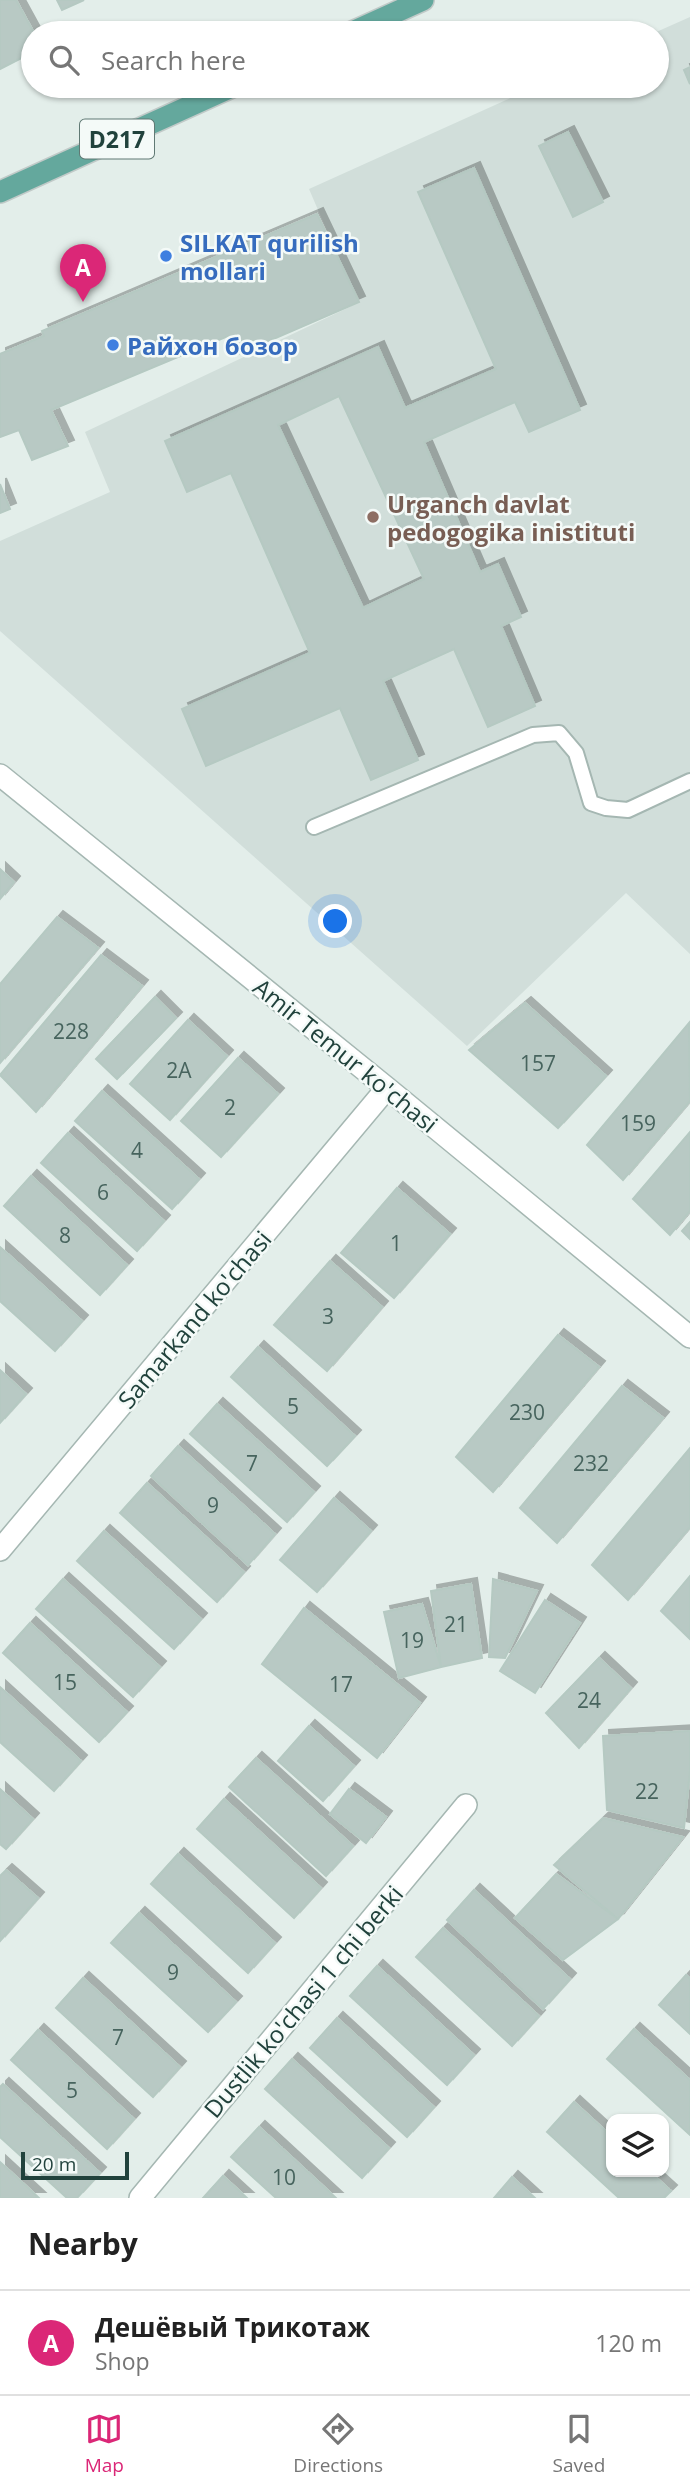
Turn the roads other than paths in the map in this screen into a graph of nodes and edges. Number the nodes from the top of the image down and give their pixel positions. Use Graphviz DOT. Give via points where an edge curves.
graph roads {
  1 [pos="423,0"];
  2 [pos="377,21"];
  3 [pos="208,98"];
  4 [pos="0,192"];
  5 [pos="0,775"];
  6 [pos="690,781"];
  7 [pos="314,827"];
  8 [pos="387,1088"];
  9 [pos="690,1337"];
  10 [pos="0,1550"];
  11 [pos="466,1805"];
  12 [pos="140,2198"];
  1 -- 2 [label="main road"];
  3 -- 4 [label="main road, D217"];
  5 -- 8 [label="street, Amir Temur ko'chasi"];
  6 -- 7 [label="lane" via="628,810 606,808 591,803 576,753 559,733 533,735"];
  8 -- 9 [label="street, Amir Temur ko'chasi"];
  8 -- 10 [label="street, Samarkand ko'chasi"];
  11 -- 12 [label="street, Dustlik ko'chasi 1 chi berki"];
}
